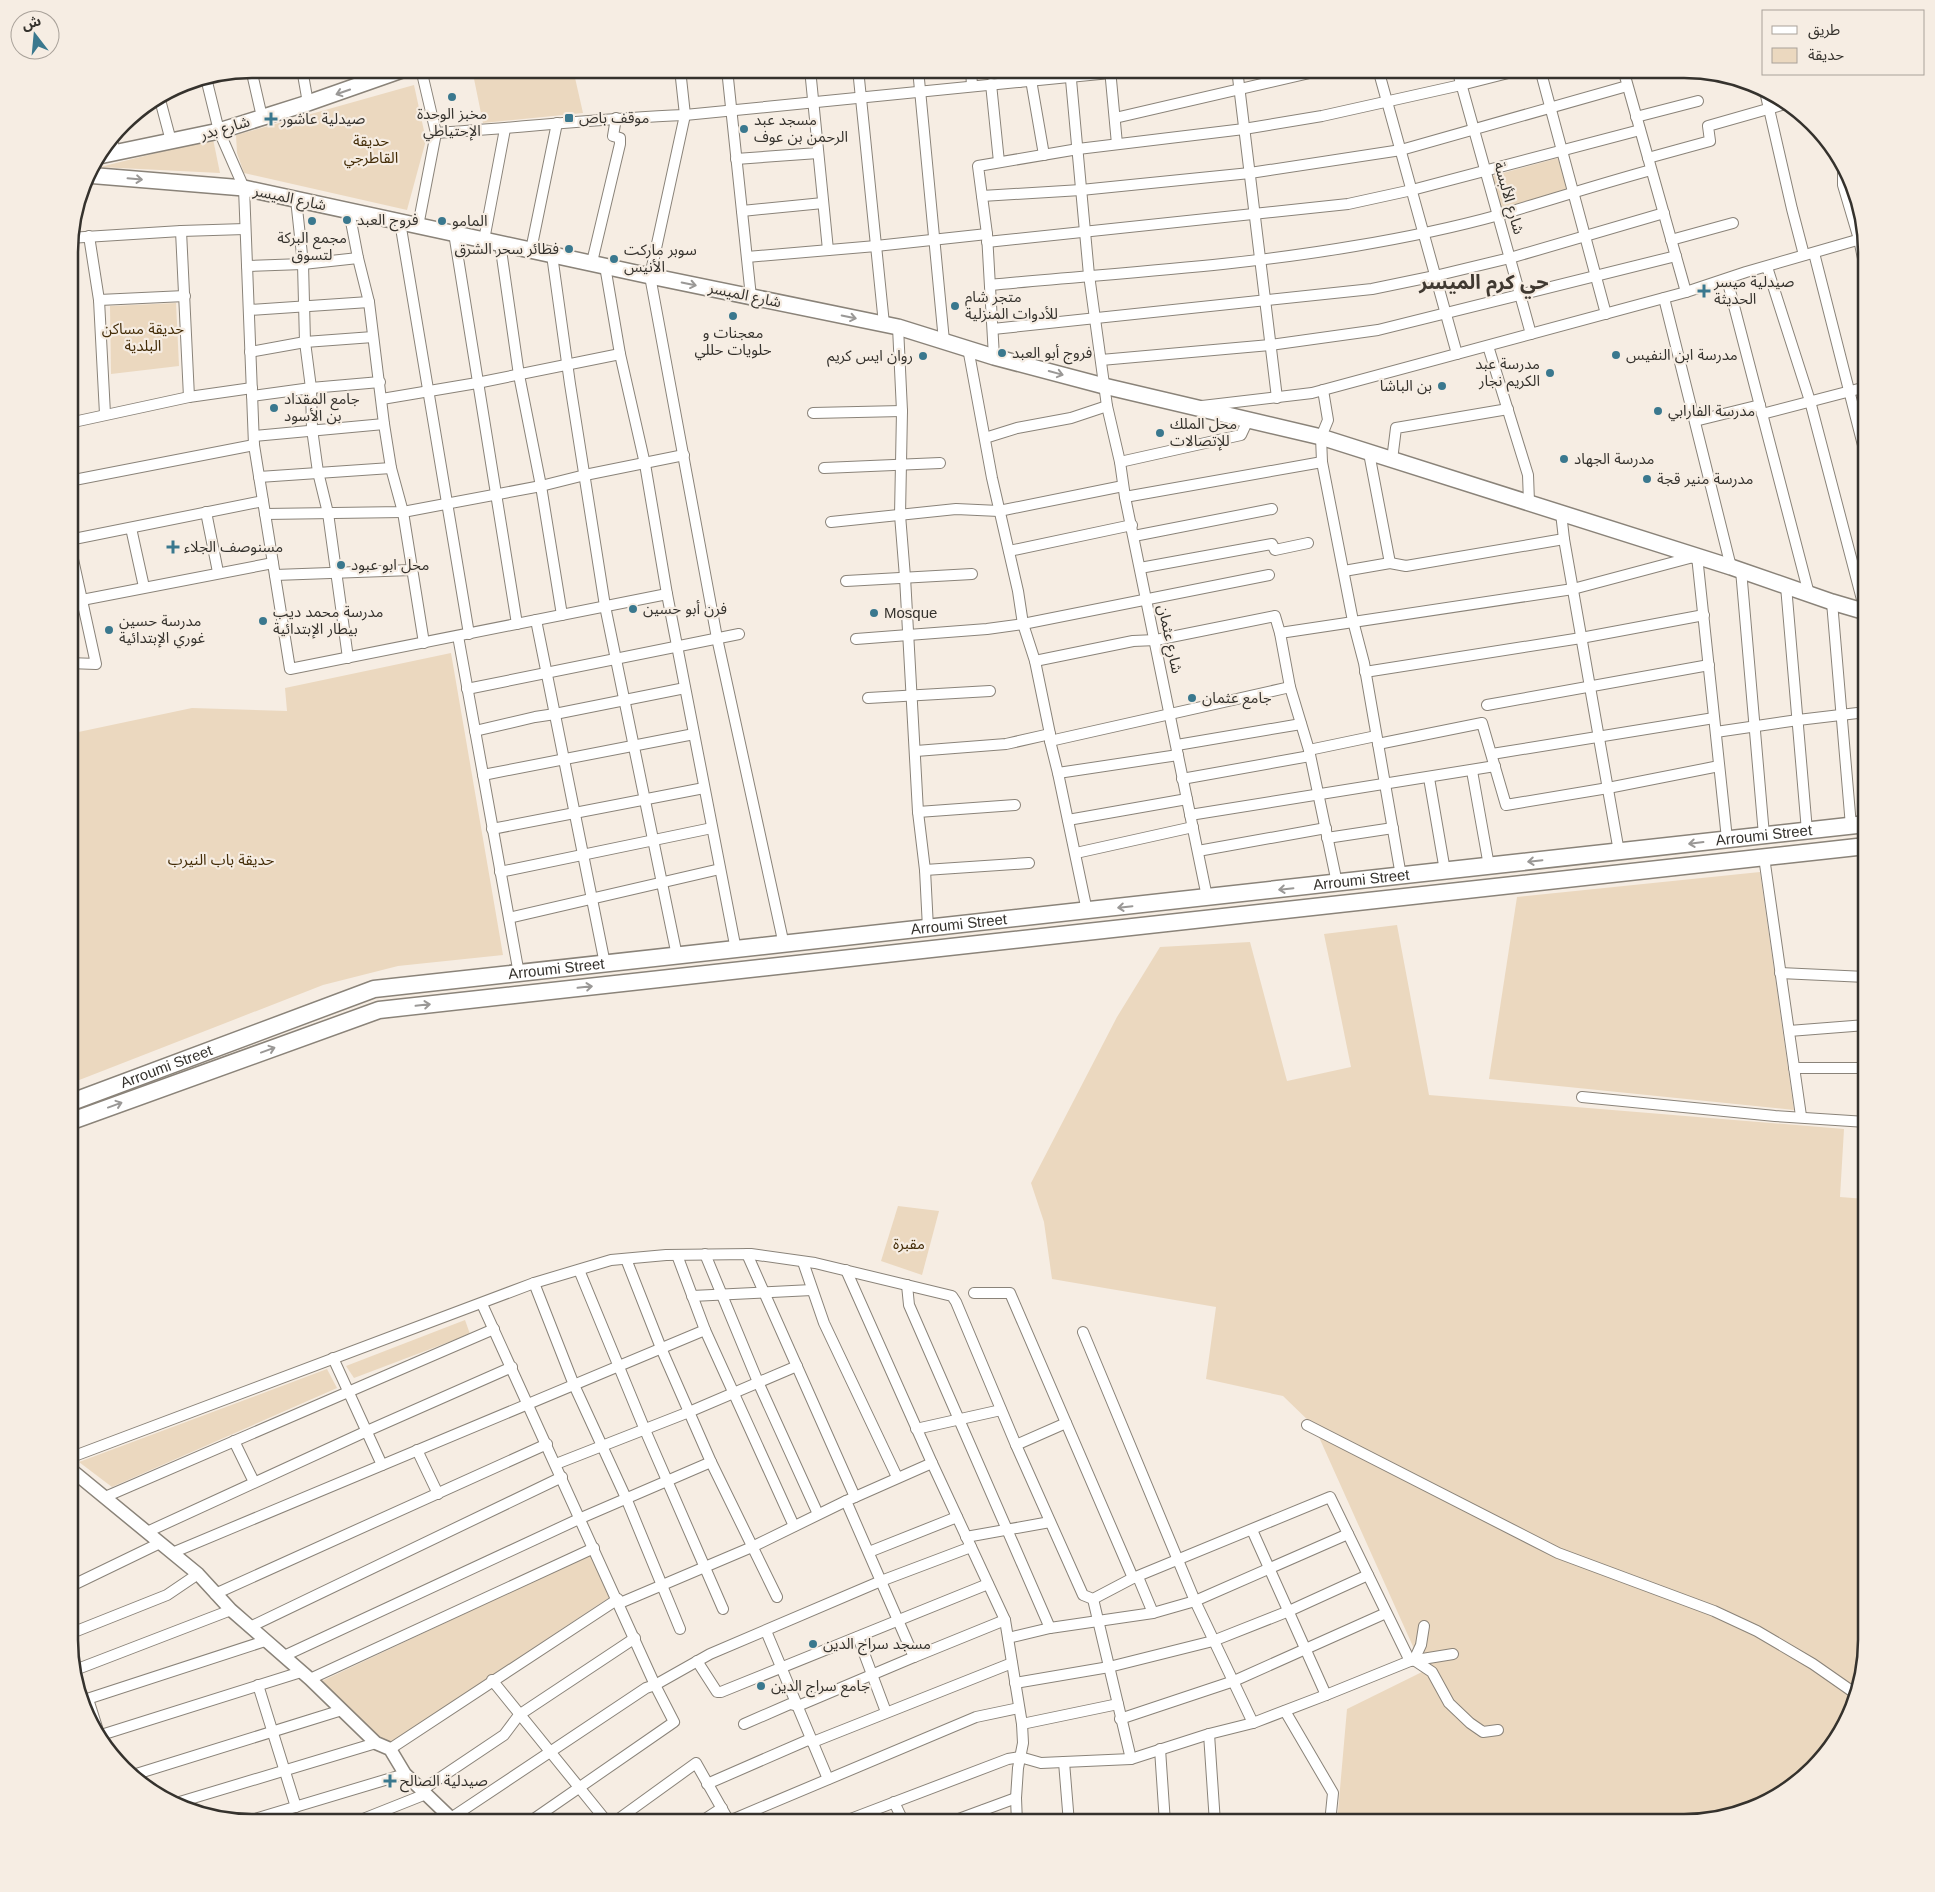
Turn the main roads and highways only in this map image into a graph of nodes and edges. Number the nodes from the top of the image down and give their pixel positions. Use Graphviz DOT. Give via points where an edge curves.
graph roads {
  1 [pos="361,78"];
  2 [pos="113,146"];
  3 [pos="94,176"];
  4 [pos="1858,609"];
  5 [pos="1858,825"];
  6 [pos="1858,847"];
  7 [pos="78,1100"];
  8 [pos="78,1119"];
  1 -- 2 [label="main road, شارع بدر, one-way" via="308,103 219,131 171,142"];
  3 -- 4 [label="main road, شارع الميسر, one-way" via="244,188 891,325 994,357 1369,452"];
  5 -- 7 [label="main road, Arroumi Street, one-way" via="374,990"];
  8 -- 6 [label="main road, Arroumi Street, one-way" via="379,1010"];
}
